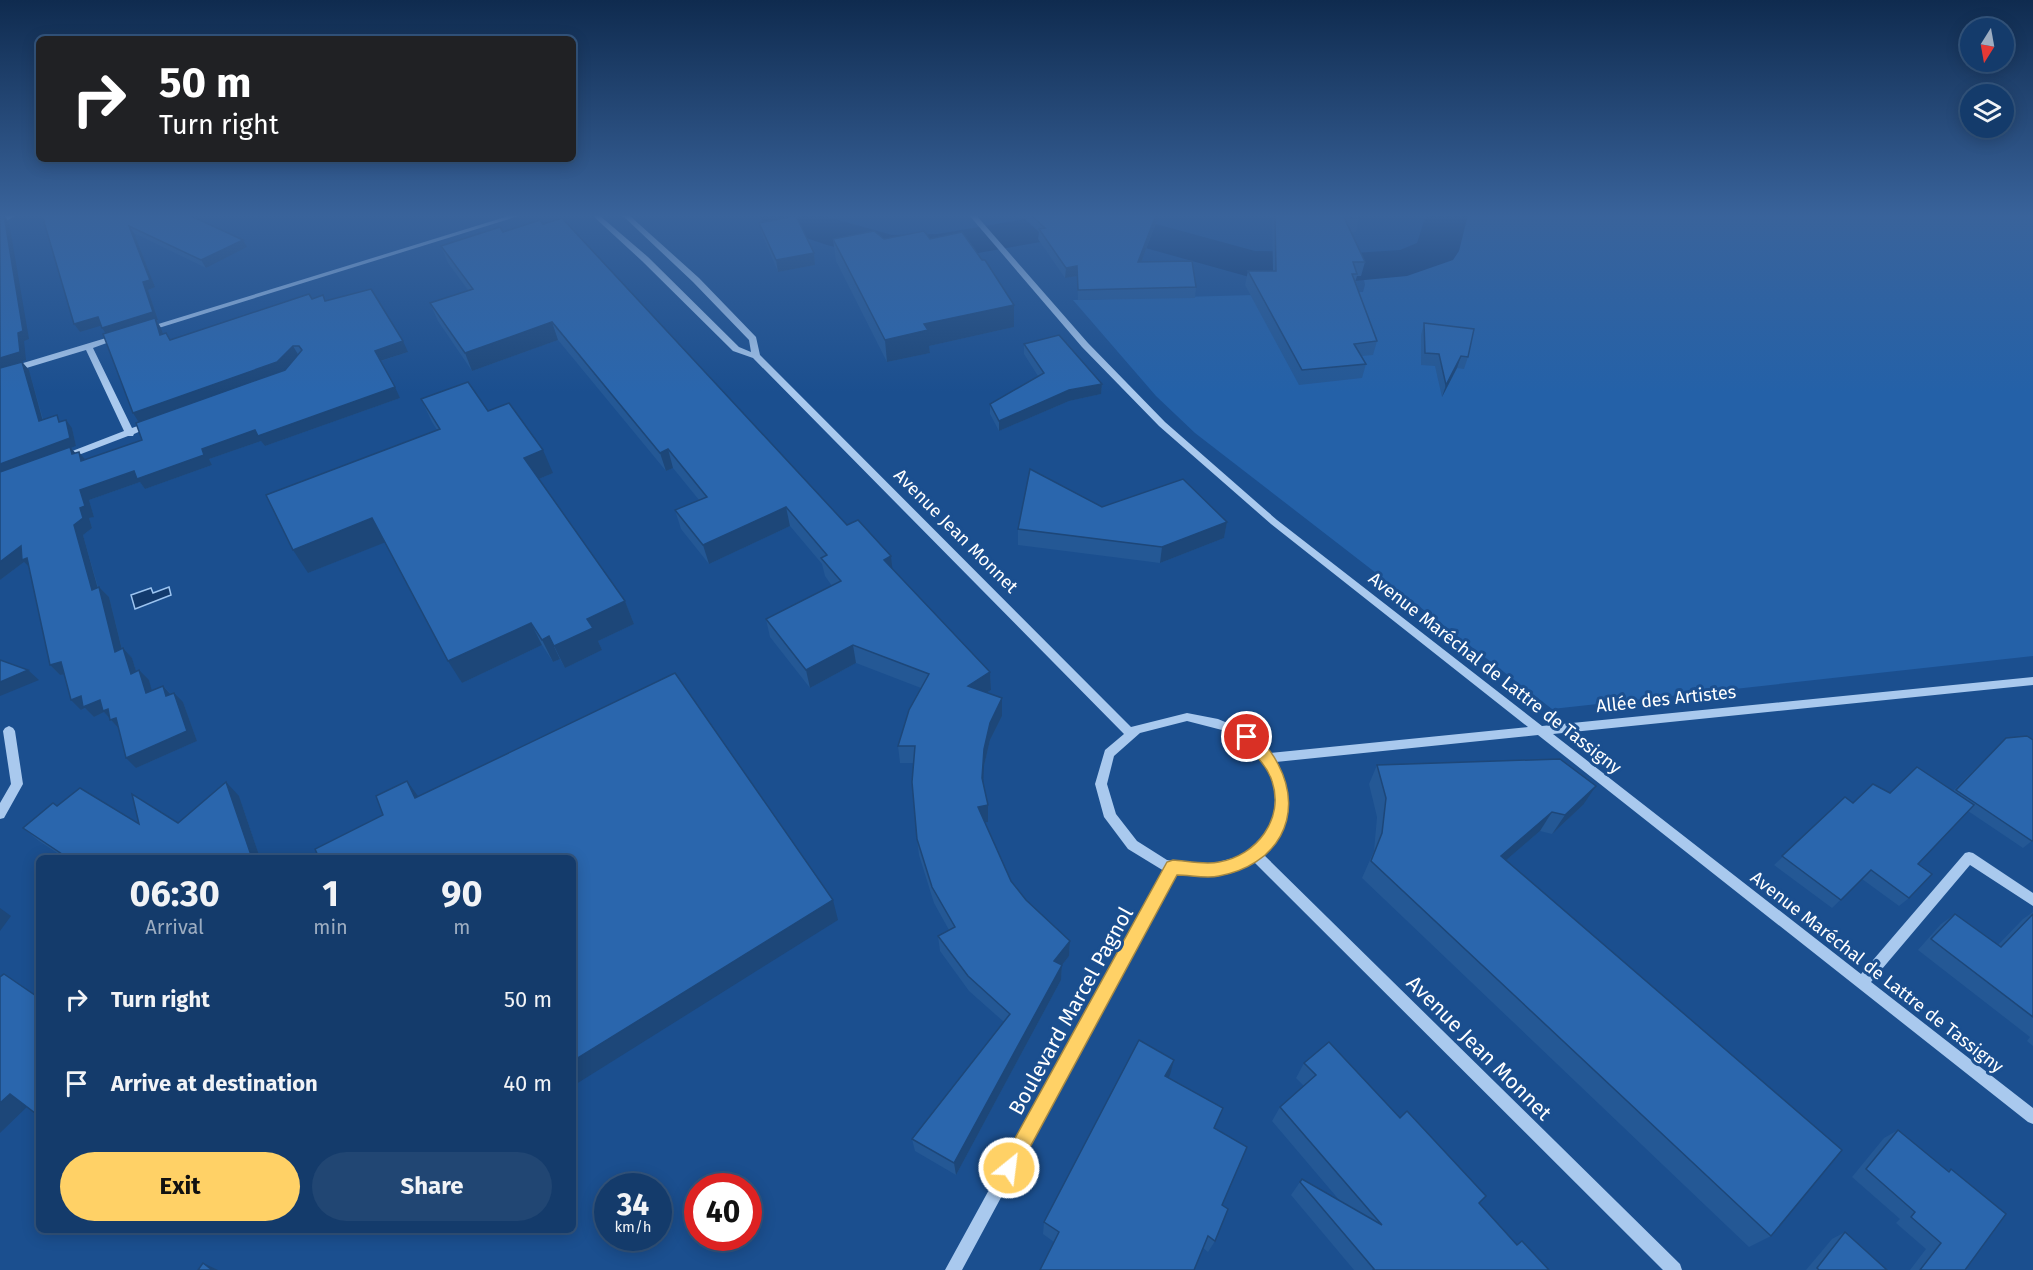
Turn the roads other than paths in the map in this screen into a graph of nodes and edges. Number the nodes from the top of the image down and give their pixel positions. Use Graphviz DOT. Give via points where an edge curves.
graph roads {
  1 [pos="323,274"];
  2 [pos="657,274"];
  3 [pos="690,274"];
  4 [pos="1023,274"];
  5 [pos="88,346"];
  6 [pos="756,356"];
  7 [pos="0,373"];
  8 [pos="165,417"];
  9 [pos="130,434"];
  10 [pos="54,461"];
  11 [pos="2033,681"];
  12 [pos="1538,729"];
  13 [pos="9,731"];
  14 [pos="1130,733"];
  15 [pos="1268,758"];
  16 [pos="0,814"];
  17 [pos="1255,855"];
  18 [pos="1173,867"];
  19 [pos="2033,900"];
  20 [pos="1862,983"];
  21 [pos="2033,1118"];
  22 [pos="953,1270"];
  23 [pos="1674,1270"];
  1 -- 5 [label="street"];
  2 -- 6 [label="street, Avenue Jean Monnet" via="736,349"];
  3 -- 6 [label="street, Avenue Jean Monnet" via="753,339"];
  4 -- 12 [label="street, Avenue Maréchal de Lattre de Tassigny" via="1162,424 1283,529"];
  5 -- 7 [label="street"];
  5 -- 9 [label="street"];
  6 -- 14 [label="street, Avenue Jean Monnet"];
  8 -- 9 [label="street"];
  9 -- 10 [label="street"];
  11 -- 12 [label="street, Allée des Artistes"];
  12 -- 15 [label="street, Allée des Artistes"];
  12 -- 20 [label="street, Avenue Maréchal de Lattre de Tassigny"];
  13 -- 16 [label="street" via="16,784"];
  14 -- 15 [label="street" via="1164,719 1187,717 1220,724 1247,737"];
  14 -- 18 [label="street" via="1107,759 1101,793 1106,811 1117,831 1136,849"];
  15 -- 17 [label="street" via="1280,782 1282,813 1274,835"];
  17 -- 18 [label="street" via="1217,870"];
  17 -- 23 [label="street, Avenue Jean Monnet"];
  18 -- 22 [label="street, Boulevard Marcel Pagnol"];
  19 -- 20 [label="street" via="1969,857"];
  20 -- 21 [label="street, Avenue Maréchal de Lattre de Tassigny"];
}
